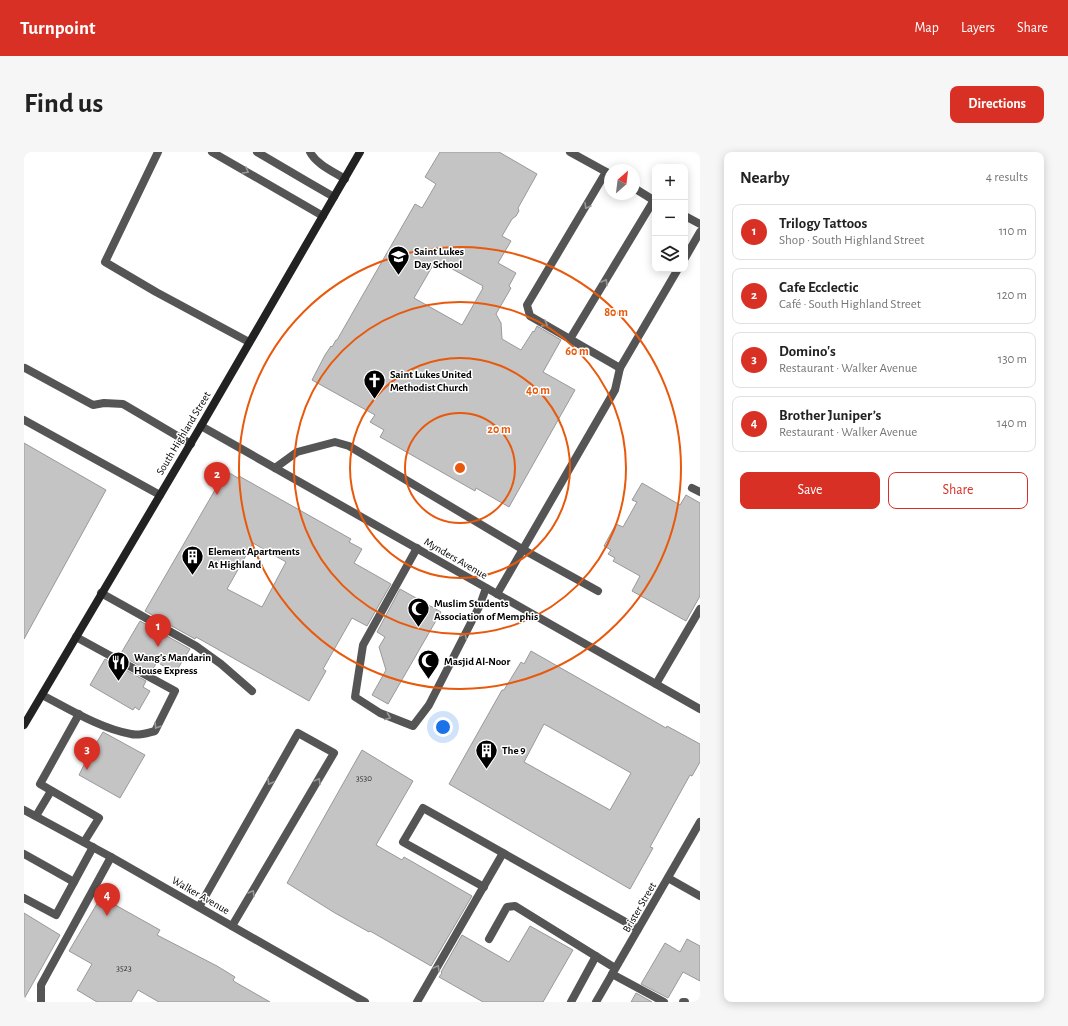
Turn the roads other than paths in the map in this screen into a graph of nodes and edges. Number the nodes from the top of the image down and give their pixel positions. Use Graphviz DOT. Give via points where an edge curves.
graph roads {
  1 [pos="158,152"];
  2 [pos="212,152"];
  3 [pos="257,152"];
  4 [pos="310,152"];
  5 [pos="360,152"];
  6 [pos="570,152"];
  7 [pos="604,171"];
  8 [pos="344,179"];
  9 [pos="604,180"];
  10 [pos="640,192"];
  11 [pos="334,196"];
  12 [pos="652,199"];
  13 [pos="652,203"];
  14 [pos="323,216"];
  15 [pos="688,218"];
  16 [pos="700,224"];
  17 [pos="700,232"];
  18 [pos="688,253"];
  19 [pos="676,272"];
  20 [pos="570,339"];
  21 [pos="250,342"];
  22 [pos="24,368"];
  23 [pos="620,368"];
  24 [pos="24,420"];
  25 [pos="201,426"];
  26 [pos="191,444"];
  27 [pos="275,468"];
  28 [pos="692,488"];
  29 [pos="700,492"];
  30 [pos="160,495"];
  31 [pos="417,548"];
  32 [pos="522,549"];
  33 [pos="486,588"];
  34 [pos="598,591"];
  35 [pos="101,593"];
  36 [pos="497,594"];
  37 [pos="700,609"];
  38 [pos="76,637"];
  39 [pos="656,684"];
  40 [pos="252,691"];
  41 [pos="42,695"];
  42 [pos="700,709"];
  43 [pos="79,714"];
  44 [pos="24,725"];
  45 [pos="51,790"];
  46 [pos="24,810"];
  47 [pos="36,816"];
  48 [pos="700,822"];
  49 [pos="84,842"];
  50 [pos="93,847"];
  51 [pos="503,853"];
  52 [pos="24,854"];
  53 [pos="111,857"];
  54 [pos="668,878"];
  55 [pos="74,882"];
  56 [pos="482,891"];
  57 [pos="700,896"];
  58 [pos="24,898"];
  59 [pos="199,907"];
  60 [pos="232,926"];
  61 [pos="638,929"];
  62 [pos="489,939"];
  63 [pos="596,956"];
  64 [pos="614,971"];
  65 [pos="41,1002"];
  66 [pos="365,1002"];
  67 [pos="417,1002"];
  68 [pos="571,1002"];
  69 [pos="596,1002"];
  70 [pos="664,1002"];
  1 -- 21 [label="street" via="105,262"];
  2 -- 14 [label="street, one-way"];
  3 -- 11 [label="street"];
  4 -- 8 [label="street" via="319,162"];
  5 -- 8 [label="main road, South Highland Street"];
  6 -- 7 [label="street"];
  8 -- 11 [label="main road, South Highland Street"];
  9 -- 20 [label="street, one-way" via="527,305 530,316"];
  10 -- 12 [label="street"];
  11 -- 14 [label="main road, South Highland Street"];
  20 -- 13 [label="street, one-way"];
  14 -- 21 [label="main road, South Highland Street"];
  15 -- 16 [label="street"];
  17 -- 18 [label="street"];
  19 -- 23 [label="street"];
  20 -- 23 [label="street"];
  21 -- 25 [label="main road, South Highland Street"];
  22 -- 26 [label="street" via="93,405 123,404"];
  23 -- 32 [label="street" via="614,390"];
  24 -- 30 [label="street"];
  25 -- 26 [label="main road, South Highland Street"];
  25 -- 27 [label="street, Mynders Avenue"];
  26 -- 30 [label="main road, South Highland Street"];
  27 -- 31 [label="street, Mynders Avenue"];
  27 -- 32 [label="street" via="297,452 335,442 349,446"];
  28 -- 29 [label="street"];
  30 -- 35 [label="main road, South Highland Street"];
  31 -- 33 [label="street, Mynders Avenue"];
  31 -- 33 [label="street, one-way" via="364,645 355,697 380,713 413,726 429,705 480,605"];
  32 -- 34 [label="street"];
  32 -- 36 [label="street"];
  33 -- 36 [label="street, Mynders Avenue"];
  35 -- 38 [label="main road, South Highland Street"];
  35 -- 40 [label="street" via="196,646"];
  36 -- 39 [label="street, Mynders Avenue"];
  37 -- 39 [label="street"];
  38 -- 41 [label="main road, South Highland Street"];
  38 -- 43 [label="street, one-way" via="175,691 155,731 144,734 131,734 102,726"];
  39 -- 42 [label="street, Mynders Avenue"];
  41 -- 43 [label="street"];
  41 -- 44 [label="main road, South Highland Street"];
  43 -- 45 [label="street" via="40,784"];
  45 -- 47 [label="street"];
  45 -- 49 [label="street" via="99,818"];
  46 -- 47 [label="street, Walker Avenue"];
  47 -- 49 [label="street, Walker Avenue"];
  48 -- 54 [label="street, Brister Street"];
  49 -- 50 [label="street, Walker Avenue"];
  50 -- 53 [label="street, Walker Avenue"];
  50 -- 55 [label="street"];
  51 -- 56 [label="street"];
  51 -- 56 [label="street" via="423,808 403,842"];
  51 -- 61 [label="street"];
  52 -- 55 [label="street"];
  53 -- 59 [label="street, Walker Avenue"];
  53 -- 65 [label="street" via="41,985"];
  54 -- 57 [label="street"];
  54 -- 61 [label="street, Brister Street"];
  55 -- 58 [label="street" via="56,915"];
  67 -- 56 [label="street, one-way"];
  59 -- 60 [label="street, Walker Avenue"];
  60 -- 59 [label="street, one-way" via="334,753 298,733"];
  60 -- 66 [label="street, Walker Avenue"];
  61 -- 64 [label="street, Brister Street"];
  62 -- 63 [label="street" via="507,907 515,906"];
  63 -- 64 [label="street"];
  63 -- 68 [label="street"];
  64 -- 69 [label="street, Brister Street"];
  64 -- 70 [label="street"];
}
